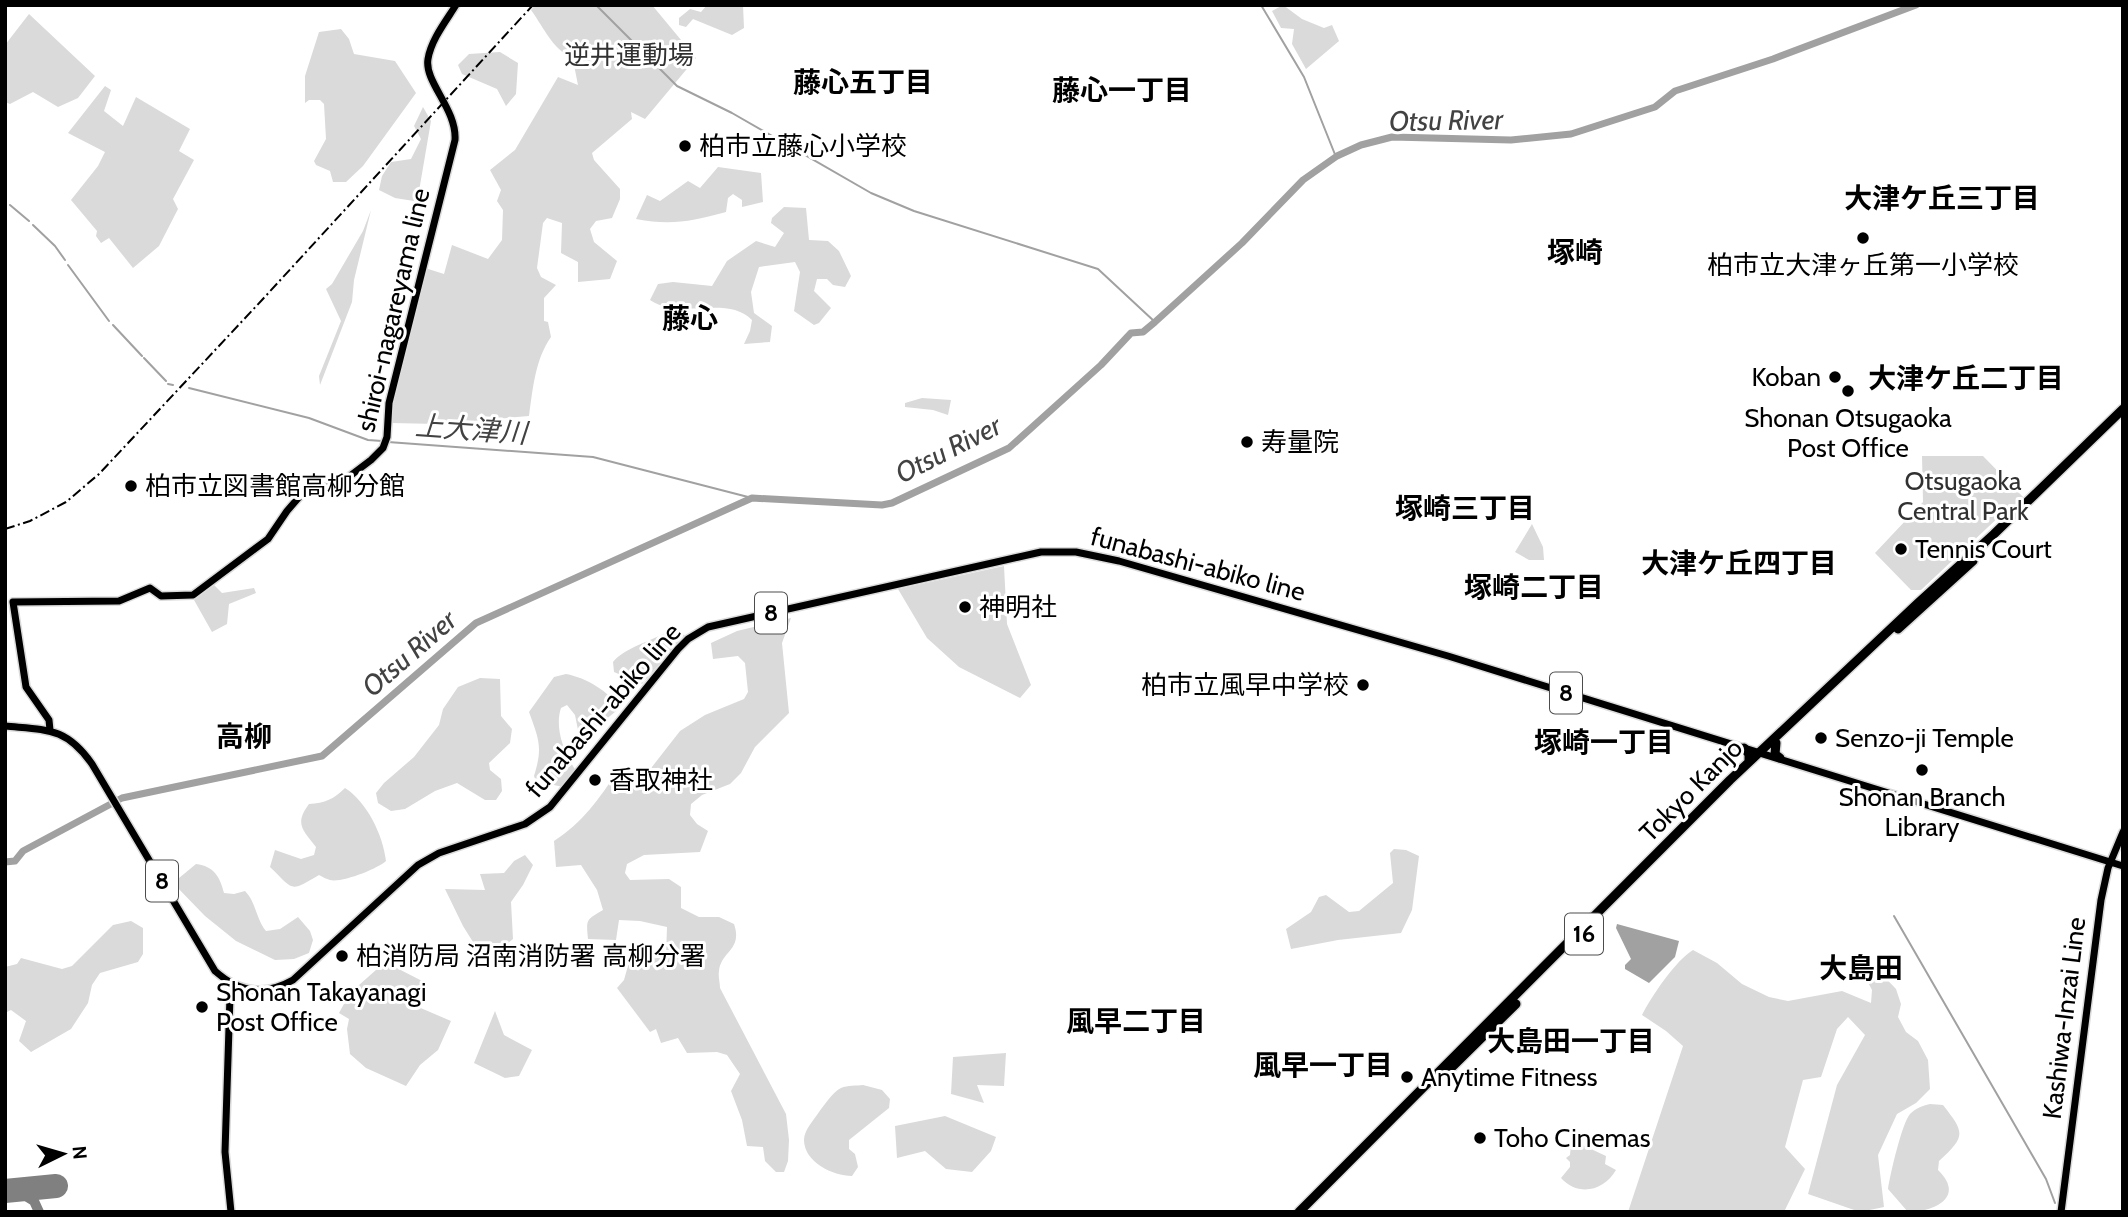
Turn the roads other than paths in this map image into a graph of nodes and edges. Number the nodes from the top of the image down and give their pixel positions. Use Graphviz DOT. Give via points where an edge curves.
graph roads {
  1 [pos="456,5"];
  2 [pos="2123,409"];
  3 [pos="2123,416"];
  4 [pos="5,726"];
  5 [pos="50,730"];
  6 [pos="1776,743"];
  7 [pos="1744,748"];
  8 [pos="1762,753"];
  9 [pos="1780,758"];
  10 [pos="1749,762"];
  11 [pos="2123,832"];
  12 [pos="2110,862"];
  13 [pos="2123,866"];
  14 [pos="233,984"];
  15 [pos="231,1212"];
  16 [pos="1299,1212"];
  17 [pos="1305,1212"];
  18 [pos="2061,1212"];
  1 -- 5 [label="main road, shiroi-nagareyama line" via="431,48 427,66 452,117 455,140 389,403 383,448 342,482 300,496 268,539 193,595 161,596 150,588 119,601 13,602 26,687"];
  2 -- 8 [label="highway, Tokyo Kanjo / 16"];
  3 -- 6 [label="highway, Tokyo Kanjo / 16"];
  4 -- 5 [label="main road, 8"];
  5 -- 14 [label="main road, 8" via="69,739 92,764 205,956 215,971"];
  6 -- 8 [label="highway, Tokyo Kanjo / 16"];
  6 -- 9 [label="highway"];
  7 -- 8 [label="main road, funabashi-abiko line / 8"];
  7 -- 10 [label="highway"];
  7 -- 14 [label="main road, funabashi-abiko line / 8" via="1119,561 1076,552 1041,552 708,627 678,649 543,813 418,864 309,967 283,985 261,991"];
  8 -- 9 [label="main road, funabashi-abiko line / 8"];
  8 -- 10 [label="highway, Tokyo Kanjo / 16"];
  8 -- 17 [label="highway, Tokyo Kanjo / 16"];
  9 -- 12 [label="main road, funabashi-abiko line / 8"];
  10 -- 16 [label="highway, Tokyo Kanjo / 16"];
  11 -- 12 [label="main road, Kashiwa-Inzai Line"];
  12 -- 13 [label="main road, funabashi-abiko line / 8"];
  12 -- 18 [label="main road, Kashiwa-Inzai Line" via="2099,912"];
  14 -- 15 [label="main road" via="225,1152"];
}
